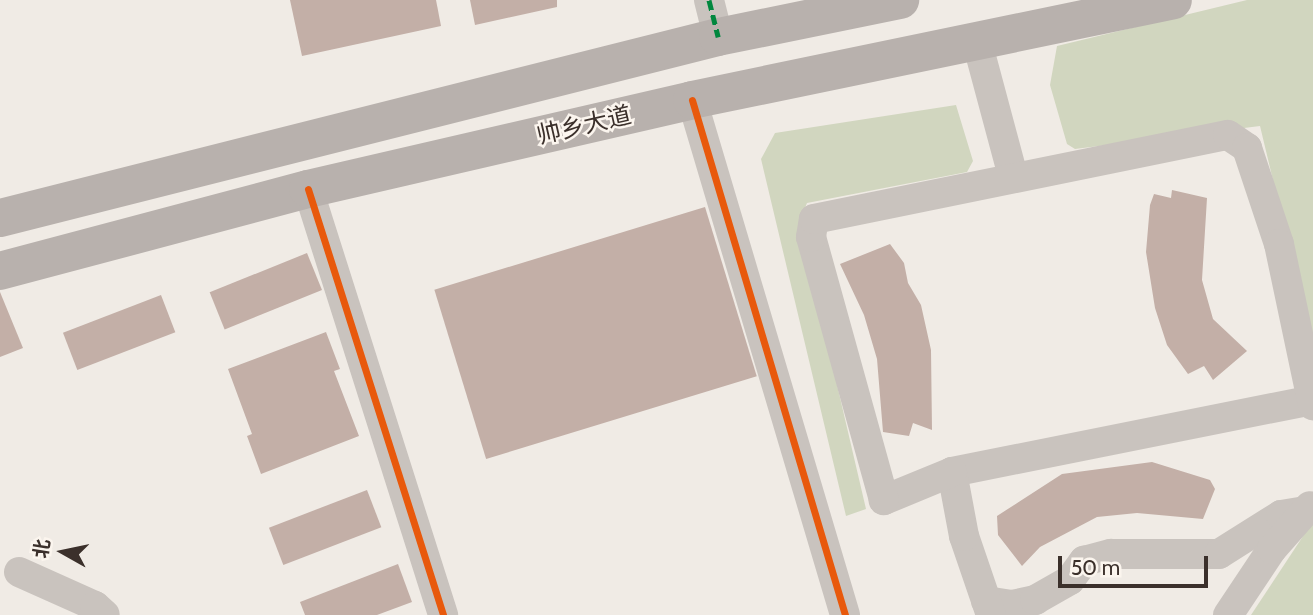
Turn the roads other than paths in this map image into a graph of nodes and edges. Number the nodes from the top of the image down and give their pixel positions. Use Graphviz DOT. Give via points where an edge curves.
graph roads {
  1 [pos="709,0"];
  2 [pos="900,0"];
  3 [pos="1173,0"];
  4 [pos="718,37"];
  5 [pos="976,38"];
  6 [pos="692,100"];
  7 [pos="1013,176"];
  8 [pos="308,189"];
  9 [pos="0,218"];
  10 [pos="0,271"];
  11 [pos="1312,403"];
  12 [pos="953,472"];
  13 [pos="1310,505"];
  14 [pos="19,572"];
  15 [pos="989,608"];
  16 [pos="105,615"];
  17 [pos="443,615"];
  18 [pos="845,615"];
  19 [pos="1227,615"];
  1 -- 4 [label="street"];
  2 -- 4 [label="main road"];
  3 -- 5 [label="main road, 帅乡大道"];
  4 -- 9 [label="main road"];
  5 -- 6 [label="main road, 帅乡大道"];
  5 -- 7 [label="street"];
  6 -- 8 [label="main road, 帅乡大道"];
  6 -- 18 [label="street"];
  7 -- 11 [label="street" via="1228,135 1247,148 1279,244"];
  7 -- 12 [label="street" via="814,219 811,237 884,500"];
  8 -- 10 [label="main road, 帅乡大道"];
  8 -- 17 [label="street"];
  11 -- 12 [label="street"];
  12 -- 15 [label="street" via="964,536"];
  13 -- 15 [label="street" via="1281,514 1219,554 1111,554 1084,561 1070,580 1035,600"];
  13 -- 19 [label="street" via="1272,549"];
  14 -- 16 [label="street" via="95,606"];
}
